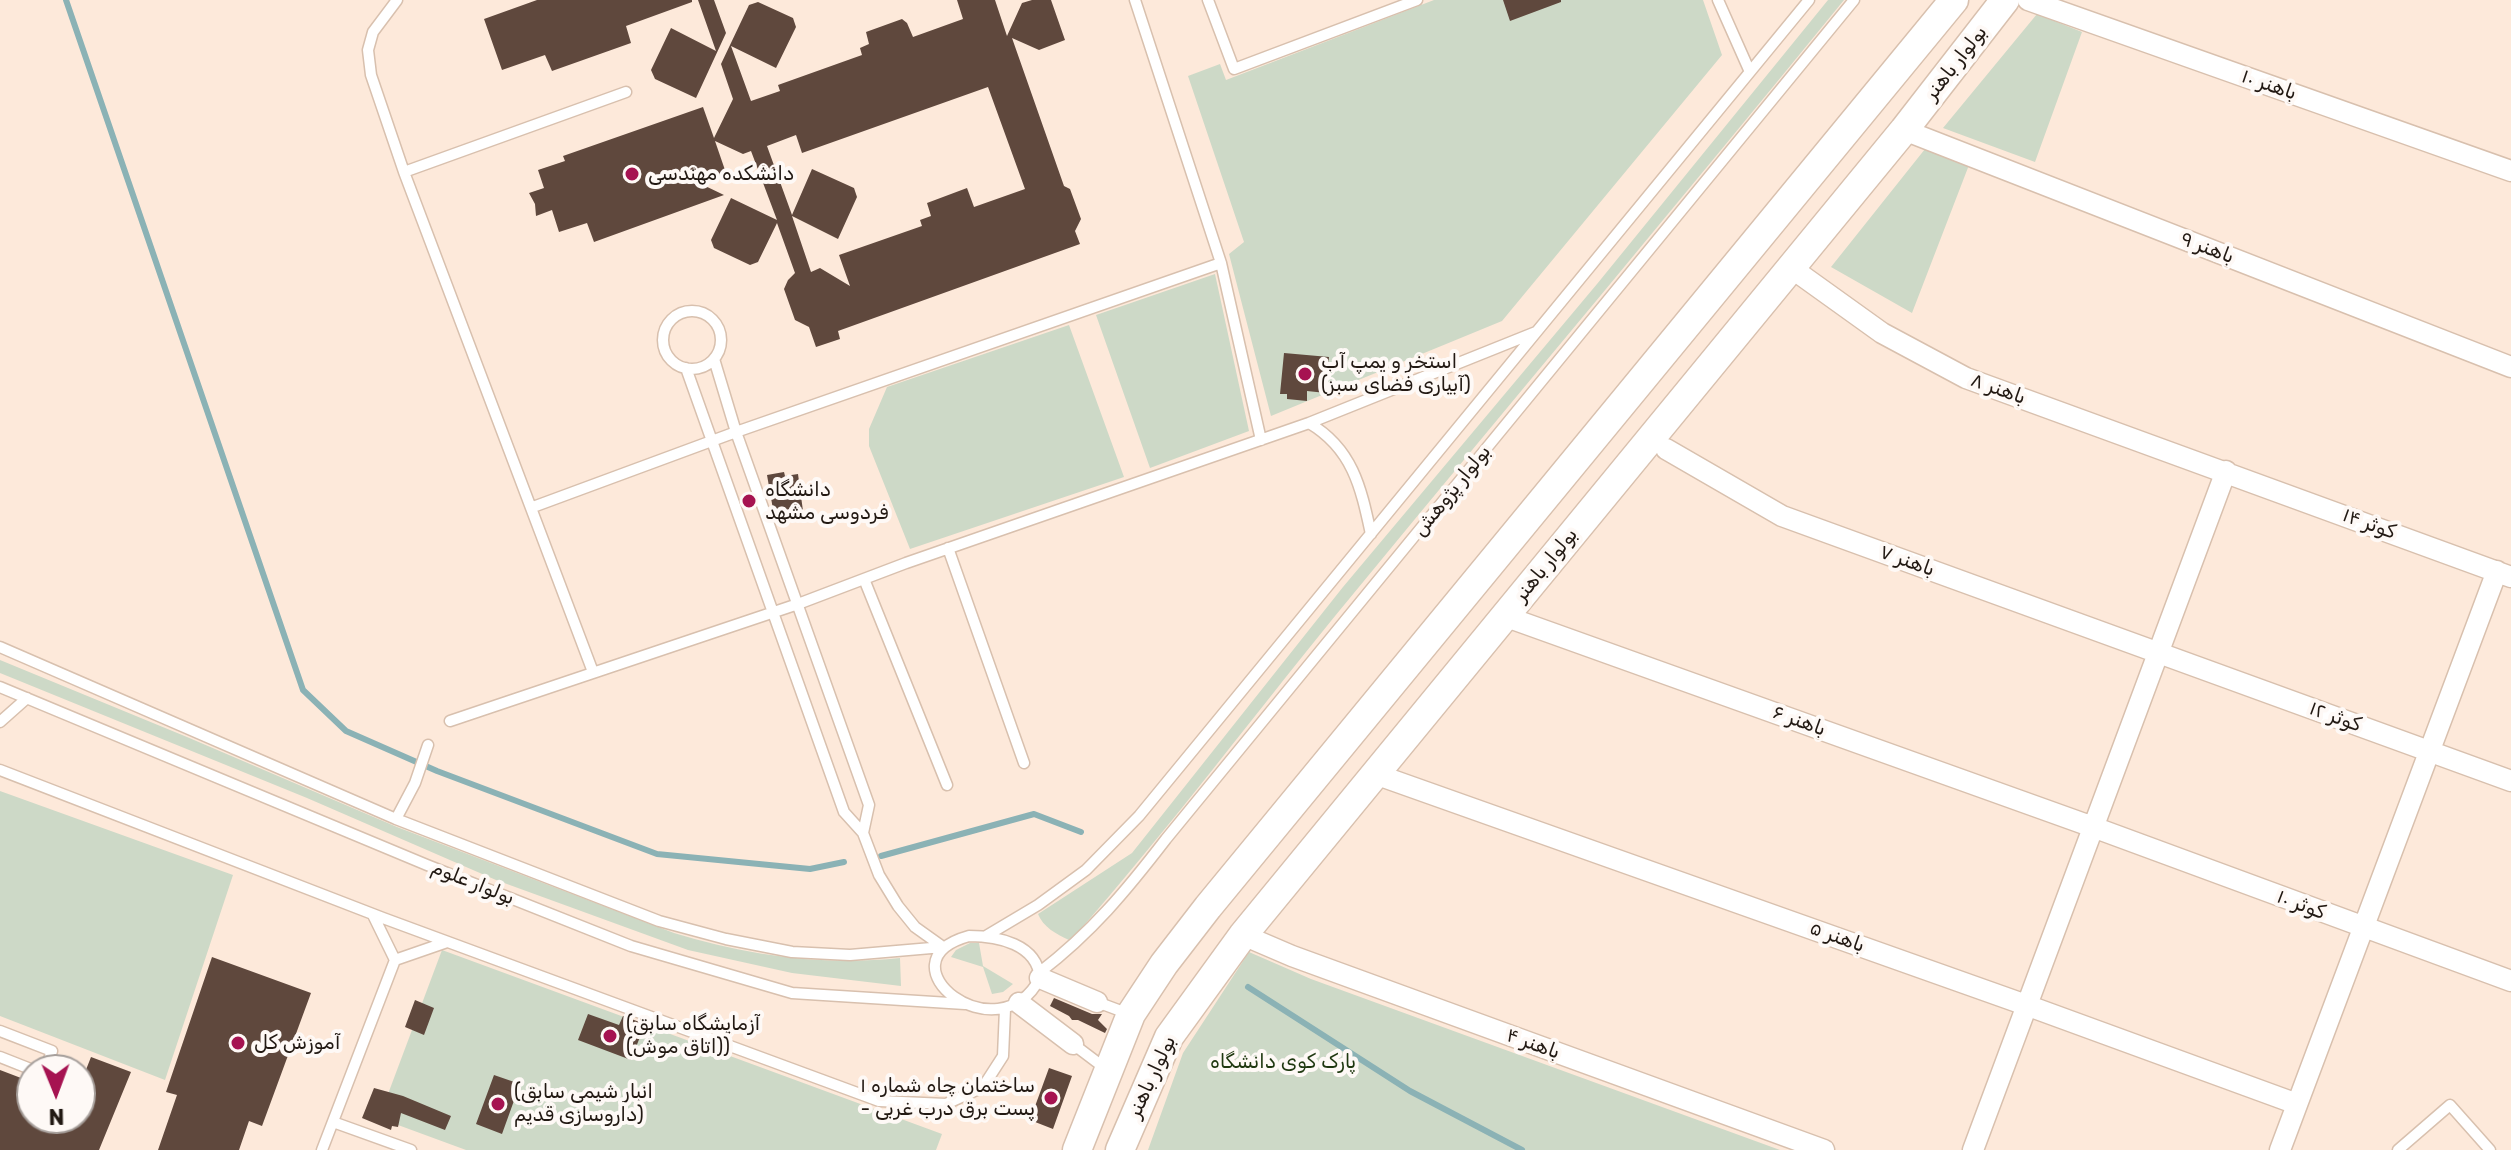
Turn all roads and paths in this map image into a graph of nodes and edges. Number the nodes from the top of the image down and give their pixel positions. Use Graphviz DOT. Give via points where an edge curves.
graph roads {
  1 [pos="397,0"];
  2 [pos="1135,0"];
  3 [pos="1208,0"];
  4 [pos="1417,0"];
  5 [pos="1718,0"];
  6 [pos="1809,0"];
  7 [pos="1854,0"];
  8 [pos="1954,0"];
  9 [pos="2005,0"];
  10 [pos="2028,0"];
  11 [pos="1750,72"];
  12 [pos="626,92"];
  13 [pos="1904,130"];
  14 [pos="2511,171"];
  15 [pos="404,172"];
  16 [pos="1221,263"];
  17 [pos="1790,267"];
  18 [pos="1537,331"];
  19 [pos="714,359"];
  20 [pos="2511,367"];
  21 [pos="686,368"];
  22 [pos="1309,423"];
  23 [pos="736,432"];
  24 [pos="1261,440"];
  25 [pos="712,441"];
  26 [pos="1666,449"];
  27 [pos="2226,471"];
  28 [pos="533,507"];
  29 [pos="1529,515"];
  30 [pos="1371,534"];
  31 [pos="1564,543"];
  32 [pos="948,548"];
  33 [pos="2507,574"];
  34 [pos="864,579"];
  35 [pos="798,604"];
  36 [pos="774,611"];
  37 [pos="1504,616"];
  38 [pos="0,647"];
  39 [pos="2159,651"];
  40 [pos="593,672"];
  41 [pos="0,687"];
  42 [pos="27,698"];
  43 [pos="450,721"];
  44 [pos="0,722"];
  45 [pos="428,745"];
  46 [pos="2429,752"];
  47 [pos="1024,763"];
  48 [pos="0,770"];
  49 [pos="1375,774"];
  50 [pos="2511,781"];
  51 [pos="947,785"];
  52 [pos="396,819"];
  53 [pos="2093,827"];
  54 [pos="863,833"];
  55 [pos="373,915"];
  56 [pos="2363,928"];
  57 [pos="1243,935"];
  58 [pos="986,936"];
  59 [pos="447,942"];
  60 [pos="943,947"];
  61 [pos="395,960"];
  62 [pos="1040,975"];
  63 [pos="2511,981"];
  64 [pos="1097,1002"];
  65 [pos="965,1004"];
  66 [pos="2026,1005"];
  67 [pos="1012,1006"];
  68 [pos="1131,1014"];
  69 [pos="0,1031"];
  70 [pos="1073,1044"];
  71 [pos="51,1054"];
  72 [pos="1109,1070"];
  73 [pos="2297,1104"];
  74 [pos="333,1122"];
  75 [pos="322,1150"];
  76 [pos="411,1150"];
  77 [pos="1077,1150"];
  78 [pos="1120,1150"];
  79 [pos="1824,1150"];
  80 [pos="1973,1150"];
  81 [pos="2280,1150"];
  82 [pos="2398,1150"];
  83 [pos="2490,1150"];
  1 -- 15 [label="lane" via="373,32 368,50 371,75"];
  2 -- 16 [label="lane"];
  3 -- 4 [label="lane" via="1234,69"];
  5 -- 11 [label="lane"];
  6 -- 11 [label="lane, بولوار پژوهش"];
  7 -- 62 [label="lane, بولوار پژوهش" via="1118,901"];
  8 -- 29 [label="street, بولوار باهنر"];
  9 -- 13 [label="street, بولوار باهنر"];
  10 -- 14 [label="street, باهنر ۱۰"];
  11 -- 18 [label="lane, بولوار پژوهش"];
  12 -- 15 [label="lane"];
  13 -- 17 [label="street, بولوار باهنر"];
  13 -- 20 [label="street, باهنر ۹"];
  15 -- 28 [label="lane"];
  16 -- 23 [label="lane"];
  16 -- 24 [label="lane"];
  17 -- 27 [label="street, باهنر ۸" via="1882,333 1966,378"];
  17 -- 31 [label="street, بولوار باهنر"];
  18 -- 22 [label="lane"];
  18 -- 30 [label="lane, بولوار پژوهش"];
  19 -- 21 [label="lane" via="697,369"];
  19 -- 21 [label="lane" via="721,341 715,322 698,312 678,315 663,339 670,358"];
  19 -- 23 [label="lane"];
  21 -- 25 [label="lane"];
  22 -- 24 [label="lane"];
  22 -- 30 [label="lane" via="1344,452 1361,488"];
  23 -- 25 [label="lane"];
  23 -- 35 [label="lane"];
  24 -- 32 [label="lane"];
  25 -- 28 [label="lane"];
  25 -- 36 [label="lane"];
  26 -- 39 [label="street, باهنر ۷" via="1782,516"];
  27 -- 33 [label="street, کوثر ۱۴"];
  27 -- 39 [label="street"];
  28 -- 40 [label="lane"];
  29 -- 31 [label="street"];
  29 -- 68 [label="street, بولوار باهنر" via="1208,907"];
  30 -- 58 [label="lane, بولوار پژوهش" via="1139,816 1086,870"];
  31 -- 37 [label="street, بولوار باهنر"];
  32 -- 34 [label="lane"];
  32 -- 47 [label="lane"];
  33 -- 46 [label="street"];
  34 -- 35 [label="lane"];
  34 -- 51 [label="lane"];
  35 -- 36 [label="lane"];
  35 -- 54 [label="lane" via="869,805"];
  36 -- 40 [label="lane"];
  36 -- 54 [label="lane" via="844,812"];
  37 -- 49 [label="street, بولوار باهنر"];
  37 -- 53 [label="street, باهنر ۶"];
  38 -- 52 [label="lane, بولوار علوم"];
  39 -- 46 [label="street, کوثر ۱۲"];
  39 -- 53 [label="street"];
  40 -- 43 [label="lane"];
  41 -- 42 [label="lane, بولوار علوم"];
  42 -- 44 [label="lane"];
  42 -- 65 [label="lane, بولوار علوم" via="631,946 792,993"];
  45 -- 52 [label="lane"];
  46 -- 50 [label="street, کوثر ۱۲"];
  46 -- 56 [label="street"];
  48 -- 55 [label="lane"];
  49 -- 57 [label="street, بولوار باهنر"];
  49 -- 66 [label="street, باهنر ۵"];
  52 -- 60 [label="lane, بولوار علوم" via="659,921 726,939 792,952 850,955"];
  53 -- 56 [label="street, کوثر ۱۰"];
  53 -- 66 [label="street"];
  54 -- 60 [label="lane" via="898,906 915,927"];
  55 -- 59 [label="lane"];
  55 -- 61 [label="lane"];
  56 -- 63 [label="street, کوثر ۱۰"];
  56 -- 73 [label="street"];
  57 -- 78 [label="street, بولوار باهنر" via="1169,1037"];
  57 -- 79 [label="street, باهنر ۴"];
  58 -- 60 [label="lane" via="969,936"];
  58 -- 62 [label="lane" via="1021,947"];
  59 -- 61 [label="lane"];
  59 -- 67 [label="lane" via="879,1101 946,1104 983,1087 1003,1056"];
  60 -- 65 [label="lane" via="934,965 936,975"];
  61 -- 74 [label="lane"];
  62 -- 64 [label="street"];
  62 -- 67 [label="lane" via="1033,992"];
  64 -- 68 [label="lane"];
  65 -- 67 [label="lane"];
  66 -- 73 [label="street, باهنر ۵"];
  66 -- 80 [label="street"];
  67 -- 70 [label="street"];
  68 -- 72 [label="street, بولوار باهنر"];
  69 -- 71 [label="lane"];
  70 -- 72 [label="lane"];
  72 -- 77 [label="street, بولوار باهنر"];
  73 -- 81 [label="street"];
  74 -- 75 [label="lane"];
  74 -- 76 [label="lane"];
  82 -- 83 [label="lane" via="2450,1105"];
}
